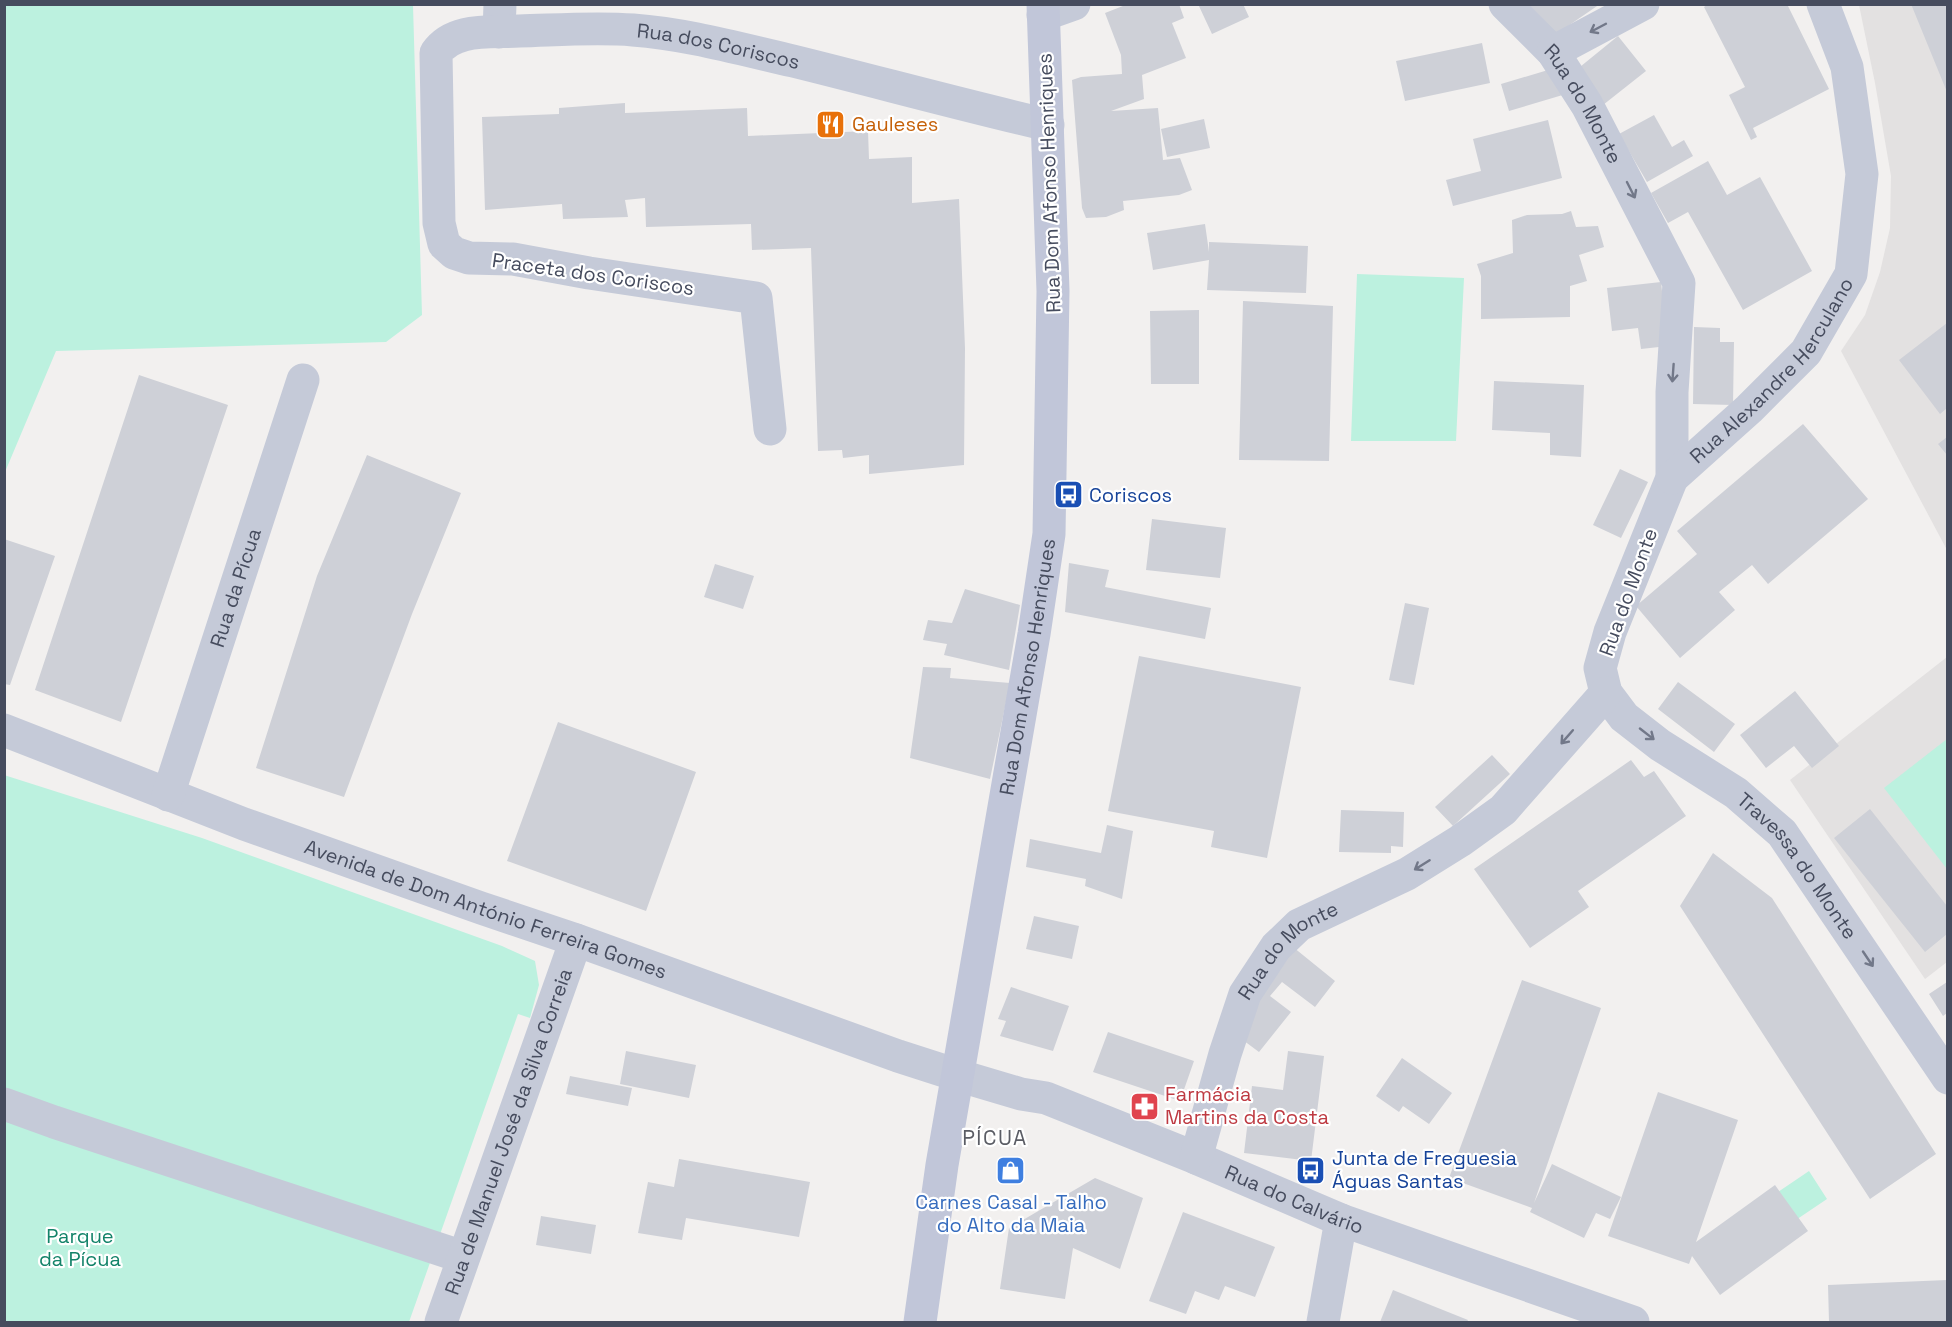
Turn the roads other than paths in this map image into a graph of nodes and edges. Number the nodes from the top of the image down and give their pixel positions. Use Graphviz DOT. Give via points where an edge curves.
graph roads {
  1 [pos="1074,4"];
  2 [pos="1505,4"];
  3 [pos="1643,4"];
  4 [pos="1823,4"];
  5 [pos="1043,10"];
  6 [pos="500,18"];
  7 [pos="1553,52"];
  8 [pos="437,101"];
  9 [pos="1048,125"];
  10 [pos="303,380"];
  11 [pos="770,429"];
  12 [pos="1672,478"];
  13 [pos="1606,693"];
  14 [pos="9,734"];
  15 [pos="168,795"];
  16 [pos="576,940"];
  17 [pos="957,1075"];
  18 [pos="1947,1078"];
  19 [pos="4,1104"];
  20 [pos="1196,1158"];
  21 [pos="1341,1220"];
  22 [pos="463,1257"];
  23 [pos="919,1322"];
  24 [pos="441,1323"];
  25 [pos="1323,1323"];
  26 [pos="1634,1323"];
  1 -- 5 [label="street"];
  2 -- 7 [label="street, Rua do Monte"];
  3 -- 7 [label="street, one-way"];
  4 -- 12 [label="street, Rua Alexandre Herculano" via="1847,67 1862,174 1851,274 1806,352"];
  5 -- 9 [label="main road, Rua Dom Afonso Henriques"];
  6 -- 8 [label="street, Rua dos Coriscos" via="441,45 436,53"];
  6 -- 9 [label="street, Rua dos Coriscos" via="633,30 716,43"];
  7 -- 12 [label="street, Rua do Monte, one-way" via="1587,105 1679,283 1672,392"];
  8 -- 11 [label="street, Praceta dos Coriscos" via="439,223 444,244 469,258 513,259 756,298"];
  9 -- 17 [label="main road, Rua Dom Afonso Henriques" via="1053,291 1049,534"];
  10 -- 15 [label="street, Rua da Pícua"];
  12 -- 13 [label="street, Rua do Monte" via="1610,632 1600,668"];
  13 -- 18 [label="street, Travessa do Monte, one-way" via="1624,717 1660,745 1736,792 1782,833"];
  13 -- 20 [label="street, Rua do Monte, one-way" via="1503,810 1407,874 1299,925 1276,947 1245,994"];
  14 -- 15 [label="street, Avenida de Dom António Ferreira Gomes"];
  15 -- 16 [label="street, Avenida de Dom António Ferreira Gomes"];
  16 -- 17 [label="street, Avenida de Dom António Ferreira Gomes"];
  16 -- 22 [label="street, Rua de Manuel José da Silva Correia"];
  17 -- 20 [label="street, Rua do Calvário" via="1046,1098"];
  17 -- 23 [label="main road, Rua Dom Afonso Henriques"];
  19 -- 22 [label="street"];
  20 -- 21 [label="street, Rua do Calvário"];
  21 -- 25 [label="street"];
  21 -- 26 [label="street, Rua do Calvário"];
  22 -- 24 [label="street, Rua de Manuel José da Silva Correia"];
}
